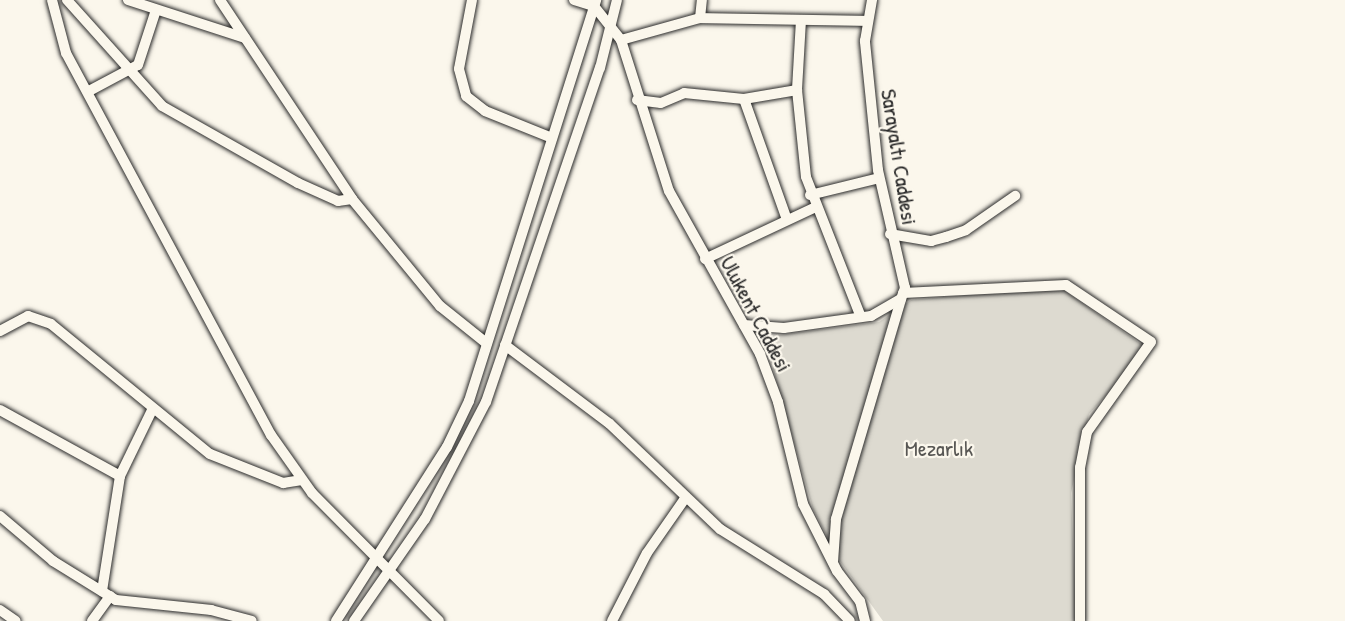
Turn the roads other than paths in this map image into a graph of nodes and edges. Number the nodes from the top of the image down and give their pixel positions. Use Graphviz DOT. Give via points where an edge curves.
graph roads {
  1 [pos="52,0"];
  2 [pos="67,0"];
  3 [pos="128,0"];
  4 [pos="220,0"];
  5 [pos="472,0"];
  6 [pos="574,0"];
  7 [pos="617,0"];
  8 [pos="702,0"];
  9 [pos="872,0"];
  10 [pos="595,3"];
  11 [pos="156,10"];
  12 [pos="700,18"];
  13 [pos="801,20"];
  14 [pos="867,21"];
  15 [pos="612,23"];
  16 [pos="245,38"];
  17 [pos="621,40"];
  18 [pos="129,73"];
  19 [pos="797,90"];
  20 [pos="89,91"];
  21 [pos="744,99"];
  22 [pos="637,100"];
  23 [pos="552,138"];
  24 [pos="879,178"];
  25 [pos="810,195"];
  26 [pos="1015,196"];
  27 [pos="352,199"];
  28 [pos="814,208"];
  29 [pos="787,220"];
  30 [pos="890,234"];
  31 [pos="705,259"];
  32 [pos="902,296"];
  33 [pos="861,317"];
  34 [pos="744,325"];
  35 [pos="0,331"];
  36 [pos="486,342"];
  37 [pos="505,345"];
  38 [pos="152,410"];
  39 [pos="0,411"];
  40 [pos="120,476"];
  41 [pos="302,480"];
  42 [pos="686,497"];
  43 [pos="0,516"];
  44 [pos="377,561"];
  45 [pos="833,565"];
  46 [pos="387,574"];
  47 [pos="106,594"];
  48 [pos="0,610"];
  49 [pos="867,619"];
  50 [pos="16,621"];
  51 [pos="92,621"];
  52 [pos="252,621"];
  53 [pos="336,621"];
  54 [pos="354,621"];
  55 [pos="439,621"];
  56 [pos="612,621"];
  57 [pos="850,621"];
  58 [pos="1080,621"];
  1 -- 20 [label="street" via="66,53"];
  2 -- 18 [label="street"];
  3 -- 11 [label="street"];
  4 -- 16 [label="street"];
  5 -- 23 [label="street" via="459,69 466,96 485,111"];
  6 -- 10 [label="street"];
  7 -- 15 [label="street"];
  8 -- 12 [label="street"];
  9 -- 14 [label="street, Sarayaltı Caddesi"];
  10 -- 15 [label="street, Ulukent Caddesi"];
  10 -- 23 [label="street"];
  11 -- 16 [label="street"];
  11 -- 18 [label="street" via="144,57"];
  12 -- 13 [label="street"];
  12 -- 17 [label="street"];
  13 -- 14 [label="street"];
  13 -- 19 [label="street"];
  14 -- 24 [label="street, Sarayaltı Caddesi"];
  15 -- 17 [label="street, Ulukent Caddesi"];
  15 -- 37 [label="street"];
  16 -- 27 [label="street"];
  17 -- 22 [label="street, Ulukent Caddesi"];
  18 -- 20 [label="street"];
  18 -- 27 [label="street" via="162,106 287,177 338,201"];
  19 -- 21 [label="street"];
  19 -- 25 [label="street"];
  20 -- 41 [label="street" via="271,435"];
  21 -- 22 [label="street" via="684,93 661,103"];
  21 -- 29 [label="street"];
  22 -- 31 [label="street, Ulukent Caddesi" via="669,191"];
  23 -- 36 [label="street"];
  24 -- 25 [label="street"];
  24 -- 30 [label="street, Sarayaltı Caddesi"];
  25 -- 28 [label="street"];
  26 -- 30 [label="street" via="966,230 946,237 931,241"];
  27 -- 36 [label="street" via="441,306"];
  28 -- 29 [label="street"];
  28 -- 33 [label="street"];
  29 -- 31 [label="street"];
  30 -- 32 [label="street, Sarayaltı Caddesi"];
  31 -- 34 [label="street, Ulukent Caddesi"];
  32 -- 33 [label="street"];
  32 -- 45 [label="street" via="836,519"];
  32 -- 58 [label="street" via="1066,285 1151,342 1087,432 1080,466"];
  33 -- 34 [label="street" via="784,328"];
  34 -- 45 [label="street, Ulukent Caddesi" via="778,402 803,504"];
  35 -- 38 [label="street" via="28,316 51,324"];
  36 -- 44 [label="street" via="469,401 447,447"];
  37 -- 42 [label="street" via="610,424"];
  37 -- 46 [label="street" via="458,465"];
  38 -- 40 [label="street"];
  38 -- 41 [label="street" via="210,454 283,483"];
  39 -- 40 [label="street"];
  40 -- 47 [label="street"];
  41 -- 44 [label="street"];
  42 -- 56 [label="street" via="647,553"];
  42 -- 57 [label="street" via="720,529 824,594"];
  43 -- 47 [label="street" via="53,561"];
  44 -- 46 [label="street"];
  44 -- 53 [label="street"];
  45 -- 49 [label="street, Ulukent Caddesi"];
  46 -- 54 [label="street"];
  46 -- 55 [label="street"];
  47 -- 51 [label="street"];
  47 -- 52 [label="street"];
  48 -- 50 [label="street"];
}
